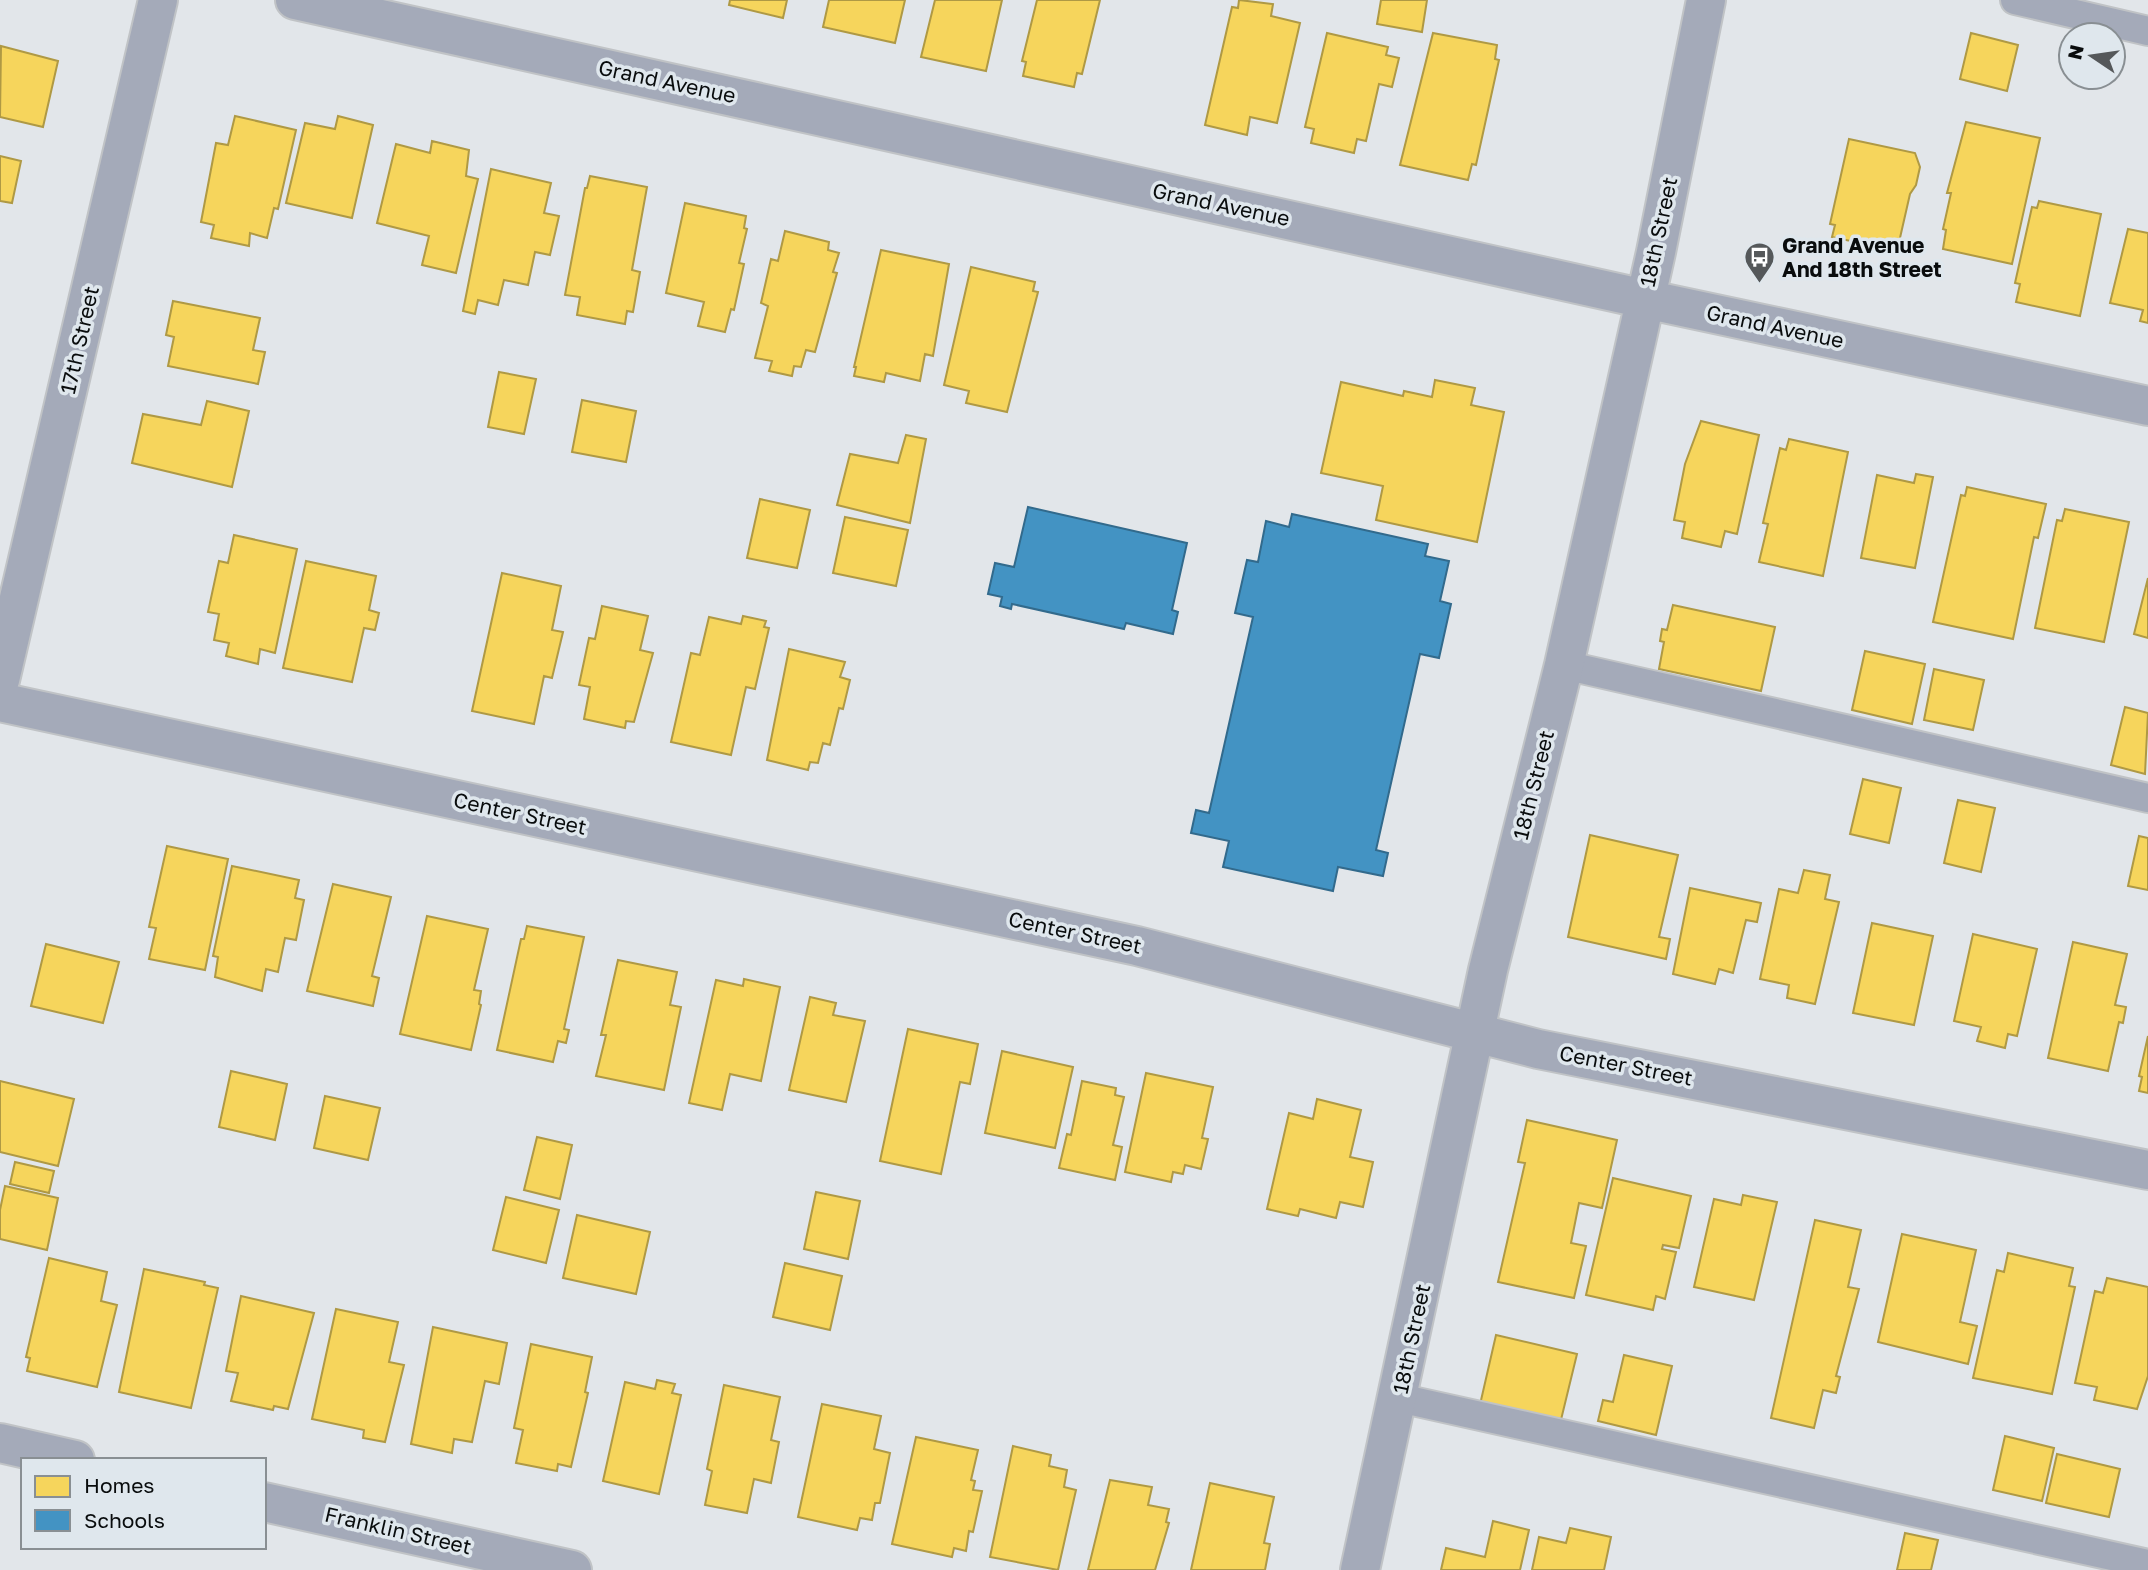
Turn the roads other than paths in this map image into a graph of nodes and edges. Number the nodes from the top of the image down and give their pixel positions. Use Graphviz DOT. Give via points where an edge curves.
graph roads {
  1 [pos="158,0"];
  2 [pos="295,0"];
  3 [pos="1706,0"];
  4 [pos="2015,0"];
  5 [pos="2148,31"];
  6 [pos="1645,299"];
  7 [pos="2148,406"];
  8 [pos="1564,665"];
  9 [pos="0,680"];
  10 [pos="0,702"];
  11 [pos="2148,798"];
  12 [pos="1475,1032"];
  13 [pos="2148,1170"];
  14 [pos="1399,1398"];
  15 [pos="0,1443"];
  16 [pos="66,1458"];
  17 [pos="266,1502"];
  18 [pos="2148,1564"];
  19 [pos="572,1570"];
  20 [pos="1360,1570"];
  1 -- 9 [label="street, 17th Street"];
  2 -- 6 [label="street, Grand Avenue"];
  3 -- 6 [label="street, 18th Street"];
  4 -- 5 [label="lane"];
  6 -- 7 [label="street, Grand Avenue"];
  6 -- 8 [label="street, 18th Street"];
  8 -- 11 [label="lane"];
  8 -- 12 [label="street, 18th Street"];
  10 -- 12 [label="street, Center Street" via="1137,946"];
  12 -- 13 [label="street, Center Street"];
  12 -- 14 [label="street, 18th Street"];
  14 -- 18 [label="lane"];
  14 -- 20 [label="street, 18th Street"];
  15 -- 16 [label="street"];
  17 -- 19 [label="street, Franklin Street"];
}
